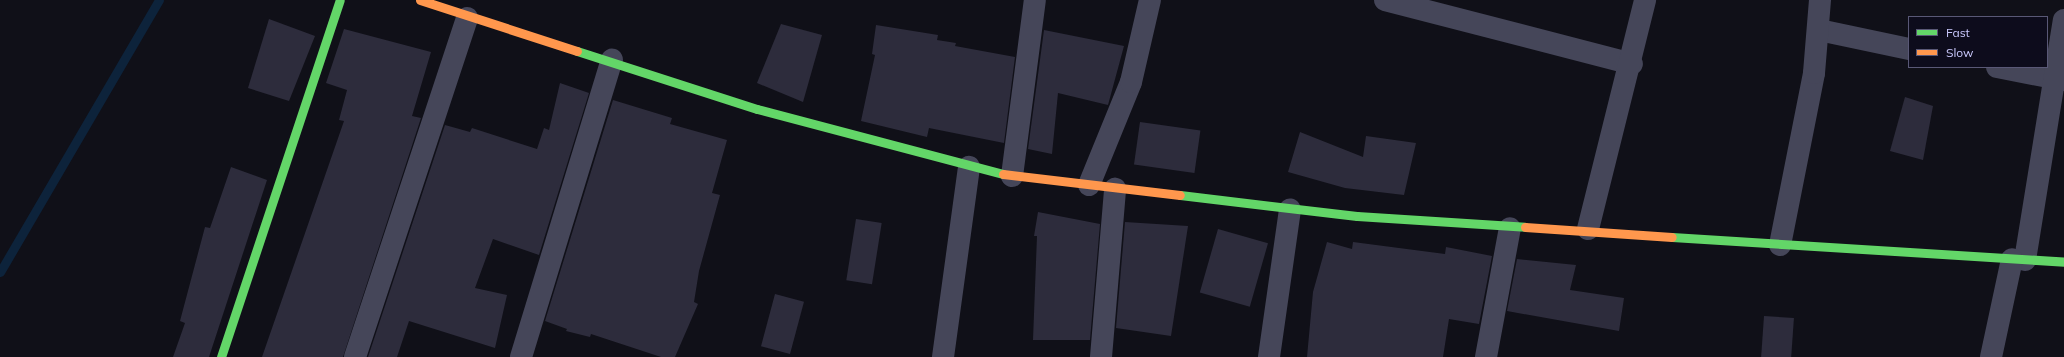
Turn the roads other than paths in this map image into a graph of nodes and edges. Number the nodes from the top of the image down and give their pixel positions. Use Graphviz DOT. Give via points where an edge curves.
graph roads {
  1 [pos="340,0"];
  2 [pos="420,0"];
  3 [pos="1035,0"];
  4 [pos="1150,0"];
  5 [pos="1385,0"];
  6 [pos="1645,0"];
  7 [pos="1820,0"];
  8 [pos="467,18"];
  9 [pos="2064,20"];
  10 [pos="1819,30"];
  11 [pos="1908,49"];
  12 [pos="612,60"];
  13 [pos="1632,64"];
  14 [pos="2002,68"];
  15 [pos="2060,79"];
  16 [pos="969,167"];
  17 [pos="1012,176"];
  18 [pos="1089,185"];
  19 [pos="1115,189"];
  20 [pos="1290,209"];
  21 [pos="1510,228"];
  22 [pos="1588,229"];
  23 [pos="1780,246"];
  24 [pos="2019,260"];
  25 [pos="2064,262"];
  26 [pos="221,357"];
  27 [pos="355,357"];
  28 [pos="521,357"];
  29 [pos="943,357"];
  30 [pos="1101,357"];
  31 [pos="1269,357"];
  32 [pos="1486,357"];
  33 [pos="1991,357"];
  1 -- 26 [label="street"];
  2 -- 8 [label="street"];
  3 -- 17 [label="street"];
  4 -- 18 [label="street" via="1131,82"];
  5 -- 13 [label="street"];
  6 -- 13 [label="street"];
  7 -- 10 [label="street"];
  8 -- 12 [label="street"];
  8 -- 27 [label="street"];
  9 -- 15 [label="street"];
  10 -- 11 [label="street"];
  10 -- 23 [label="street" via="1814,73"];
  12 -- 16 [label="street" via="757,109"];
  12 -- 28 [label="street"];
  13 -- 22 [label="street"];
  14 -- 15 [label="street"];
  15 -- 24 [label="street"];
  16 -- 17 [label="street"];
  16 -- 29 [label="street"];
  17 -- 18 [label="street"];
  18 -- 19 [label="street"];
  19 -- 20 [label="street"];
  19 -- 30 [label="street"];
  20 -- 21 [label="street"];
  20 -- 31 [label="street"];
  21 -- 22 [label="street"];
  21 -- 32 [label="street"];
  22 -- 23 [label="street"];
  23 -- 24 [label="street"];
  24 -- 25 [label="street"];
  24 -- 33 [label="street"];
}
